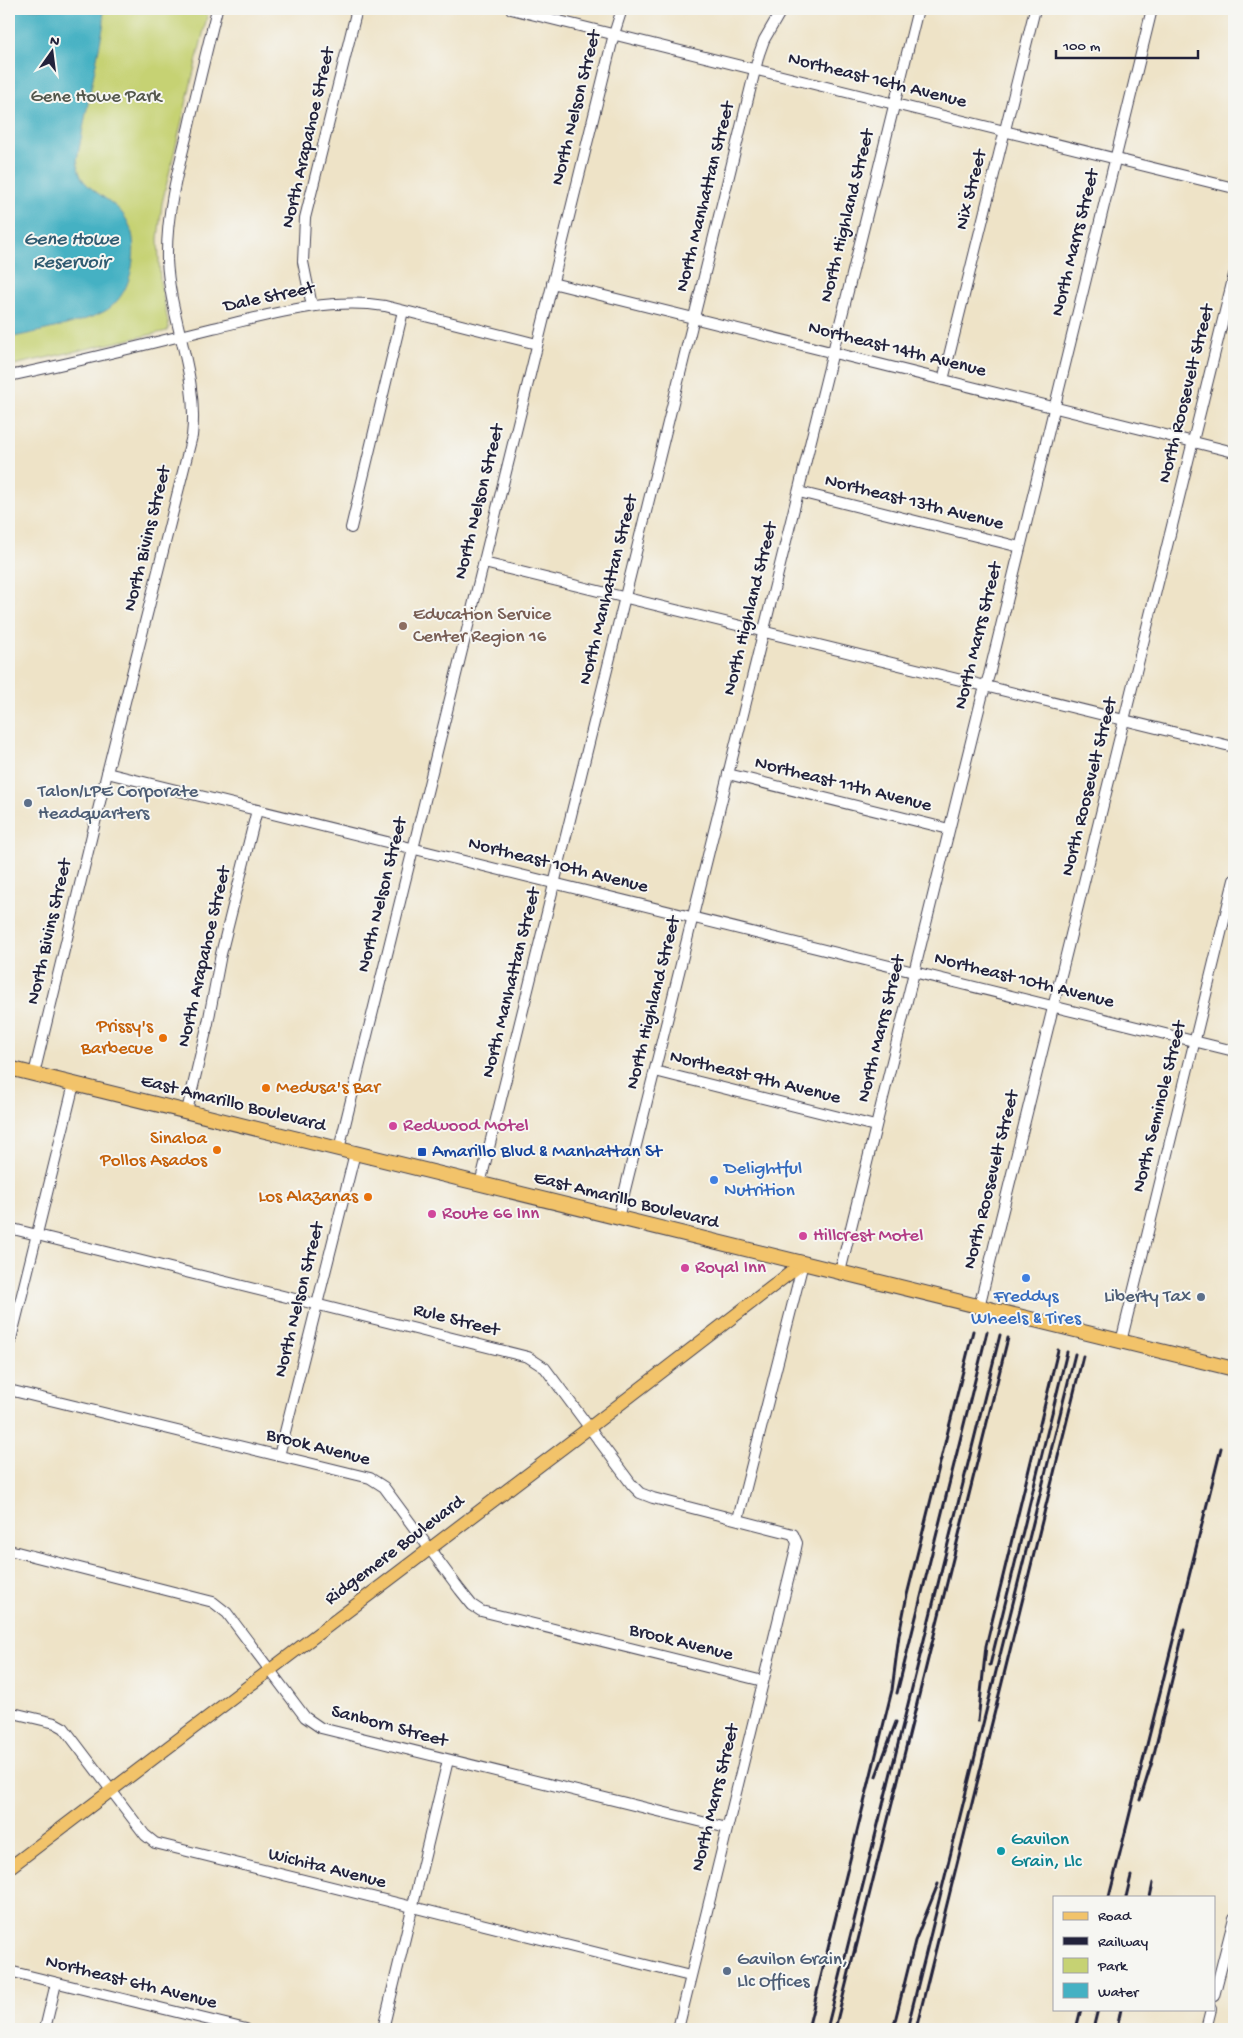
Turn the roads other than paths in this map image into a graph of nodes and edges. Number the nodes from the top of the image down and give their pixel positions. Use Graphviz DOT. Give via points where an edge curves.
graph roads {
  1 [pos="217,9"];
  2 [pos="357,9"];
  3 [pos="511,9"];
  4 [pos="622,9"];
  5 [pos="782,9"];
  6 [pos="918,9"];
  7 [pos="1035,9"];
  8 [pos="1152,9"];
  9 [pos="614,34"];
  10 [pos="755,69"];
  11 [pos="894,104"];
  12 [pos="1005,131"];
  13 [pos="1115,158"];
  14 [pos="1234,188"];
  15 [pos="1234,275"];
  16 [pos="552,283"];
  17 [pos="312,306"];
  18 [pos="404,310"];
  19 [pos="694,318"];
  20 [pos="182,336"];
  21 [pos="537,344"];
  22 [pos="833,352"];
  23 [pos="9,376"];
  24 [pos="943,380"];
  25 [pos="1054,406"];
  26 [pos="1194,442"];
  27 [pos="1234,452"];
  28 [pos="799,492"];
  29 [pos="351,528"];
  30 [pos="1020,547"];
  31 [pos="484,562"];
  32 [pos="625,597"];
  33 [pos="764,630"];
  34 [pos="986,685"];
  35 [pos="1124,720"];
  36 [pos="1234,747"];
  37 [pos="107,772"];
  38 [pos="728,774"];
  39 [pos="257,810"];
  40 [pos="950,829"];
  41 [pos="412,848"];
  42 [pos="1234,880"];
  43 [pos="554,883"];
  44 [pos="692,917"];
  45 [pos="914,972"];
  46 [pos="1053,1007"];
  47 [pos="1194,1041"];
  48 [pos="1234,1051"];
  49 [pos="9,1068"];
  50 [pos="655,1071"];
  51 [pos="34,1074"];
  52 [pos="74,1084"];
  53 [pos="187,1111"];
  54 [pos="875,1126"];
  55 [pos="339,1149"];
  56 [pos="355,1153"];
  57 [pos="480,1184"];
  58 [pos="618,1218"];
  59 [pos="9,1228"];
  60 [pos="37,1234"];
  61 [pos="803,1263"];
  62 [pos="840,1272"];
  63 [pos="316,1305"];
  64 [pos="979,1307"];
  65 [pos="1121,1342"];
  66 [pos="9,1347"];
  67 [pos="1234,1369"];
  68 [pos="9,1390"];
  69 [pos="589,1428"];
  70 [pos="280,1456"];
  71 [pos="738,1520"];
  72 [pos="429,1548"];
  73 [pos="9,1550"];
  74 [pos="790,1575"];
  75 [pos="270,1668"];
  76 [pos="763,1681"];
  77 [pos="9,1712"];
  78 [pos="448,1760"];
  79 [pos="110,1789"];
  80 [pos="727,1828"];
  81 [pos="9,1868"];
  82 [pos="412,1908"];
  83 [pos="1234,1918"];
  84 [pos="9,1971"];
  85 [pos="690,1976"];
  86 [pos="56,1983"];
  87 [pos="1216,1988"];
  88 [pos="1211,2010"];
  89 [pos="45,2029"];
  90 [pos="246,2029"];
  91 [pos="383,2029"];
  92 [pos="678,2029"];
  93 [pos="1206,2029"];
  1 -- 20 [label="street, North Bivins Street" via="169,216 168,272"];
  2 -- 17 [label="street, North Arapahoe Street" via="305,218 303,262"];
  3 -- 9 [label="street, Northeast 16th Avenue"];
  4 -- 9 [label="street, North Nelson Street"];
  5 -- 10 [label="street, North Manhattan Street" via="764,40"];
  6 -- 11 [label="street, North Highland Street"];
  7 -- 12 [label="street, Nix Street"];
  8 -- 13 [label="street, North Marrs Street"];
  9 -- 10 [label="street, Northeast 16th Avenue"];
  9 -- 16 [label="street, North Nelson Street"];
  10 -- 11 [label="street, Northeast 16th Avenue"];
  10 -- 19 [label="street, North Manhattan Street"];
  11 -- 12 [label="street, Northeast 16th Avenue"];
  11 -- 22 [label="street, North Highland Street"];
  12 -- 13 [label="street, Northeast 16th Avenue"];
  12 -- 24 [label="street, Nix Street"];
  13 -- 14 [label="street, Northeast 16th Avenue"];
  13 -- 25 [label="street, North Marrs Street"];
  15 -- 26 [label="street, North Roosevelt Street"];
  16 -- 19 [label="street, Northeast 14th Avenue"];
  16 -- 21 [label="street, North Nelson Street"];
  17 -- 18 [label="street, Dale Street" via="361,303"];
  17 -- 20 [label="street, Dale Street"];
  18 -- 21 [label="street, Dale Street"];
  18 -- 29 [label="street"];
  19 -- 22 [label="street, Northeast 14th Avenue"];
  19 -- 32 [label="street, North Manhattan Street"];
  20 -- 23 [label="street, Dale Street"];
  20 -- 37 [label="street, North Bivins Street" via="194,398 192,436"];
  21 -- 31 [label="street, North Nelson Street"];
  22 -- 24 [label="street, Northeast 14th Avenue"];
  22 -- 28 [label="street, North Highland Street"];
  24 -- 25 [label="street, Northeast 14th Avenue"];
  25 -- 26 [label="street, Northeast 14th Avenue"];
  25 -- 30 [label="street, North Marrs Street"];
  26 -- 27 [label="street, Northeast 14th Avenue"];
  26 -- 35 [label="street, North Roosevelt Street"];
  28 -- 30 [label="street, Northeast 13th Avenue"];
  28 -- 33 [label="street, North Highland Street"];
  30 -- 34 [label="street, North Marrs Street"];
  31 -- 32 [label="street"];
  31 -- 41 [label="street, North Nelson Street"];
  32 -- 33 [label="street"];
  32 -- 43 [label="street, North Manhattan Street"];
  33 -- 34 [label="street"];
  33 -- 38 [label="street, North Highland Street"];
  34 -- 35 [label="street"];
  34 -- 40 [label="street, North Marrs Street"];
  35 -- 36 [label="street"];
  35 -- 46 [label="street, North Roosevelt Street"];
  37 -- 39 [label="street, Northeast 10th Avenue"];
  37 -- 51 [label="street, North Bivins Street"];
  38 -- 40 [label="street, Northeast 11th Avenue"];
  38 -- 44 [label="street, North Highland Street"];
  39 -- 41 [label="street, Northeast 10th Avenue"];
  39 -- 53 [label="street, North Arapahoe Street"];
  40 -- 45 [label="street, North Marrs Street"];
  41 -- 43 [label="street, Northeast 10th Avenue"];
  41 -- 55 [label="street, North Nelson Street"];
  42 -- 47 [label="street, North Seminole Street"];
  43 -- 44 [label="street, Northeast 10th Avenue"];
  43 -- 57 [label="street, North Manhattan Street"];
  44 -- 45 [label="street, Northeast 10th Avenue"];
  44 -- 50 [label="street, North Highland Street"];
  45 -- 46 [label="street, Northeast 10th Avenue"];
  45 -- 54 [label="street, North Marrs Street"];
  46 -- 47 [label="street, Northeast 10th Avenue"];
  46 -- 64 [label="street, North Roosevelt Street"];
  47 -- 48 [label="street, Northeast 10th Avenue"];
  47 -- 65 [label="street, North Seminole Street"];
  49 -- 51 [label="highway, East Amarillo Boulevard"];
  50 -- 54 [label="street, Northeast 9th Avenue"];
  50 -- 58 [label="street, North Highland Street"];
  51 -- 52 [label="highway, East Amarillo Boulevard"];
  52 -- 53 [label="highway, East Amarillo Boulevard"];
  52 -- 60 [label="street"];
  53 -- 55 [label="highway, East Amarillo Boulevard"];
  54 -- 62 [label="street, North Marrs Street"];
  55 -- 56 [label="highway, East Amarillo Boulevard"];
  56 -- 57 [label="highway, East Amarillo Boulevard"];
  56 -- 63 [label="street, North Nelson Street"];
  57 -- 58 [label="highway, East Amarillo Boulevard"];
  58 -- 61 [label="highway, East Amarillo Boulevard"];
  59 -- 60 [label="street, Rule Street"];
  60 -- 63 [label="street, Rule Street"];
  60 -- 66 [label="street"];
  61 -- 62 [label="highway, East Amarillo Boulevard"];
  61 -- 69 [label="main road, Ridgemere Boulevard"];
  61 -- 71 [label="street"];
  62 -- 64 [label="highway, East Amarillo Boulevard"];
  63 -- 69 [label="street, Rule Street" via="528,1357 545,1368"];
  63 -- 70 [label="street, North Nelson Street"];
  64 -- 65 [label="highway, East Amarillo Boulevard"];
  65 -- 67 [label="highway, East Amarillo Boulevard"];
  68 -- 70 [label="street, Brook Avenue"];
  69 -- 71 [label="street, Rule Street" via="640,1493"];
  69 -- 72 [label="main road, Ridgemere Boulevard"];
  70 -- 72 [label="street, Brook Avenue" via="380,1483"];
  71 -- 74 [label="street, Rule Street" via="793,1534 797,1544"];
  72 -- 75 [label="main road, Ridgemere Boulevard"];
  72 -- 76 [label="street, Brook Avenue" via="472,1605 481,1611"];
  73 -- 75 [label="street, Sanborn Street" via="213,1602 228,1614"];
  74 -- 76 [label="street, North Marrs Street"];
  75 -- 78 [label="street, Sanborn Street" via="305,1717 321,1728"];
  75 -- 79 [label="main road, Ridgemere Boulevard"];
  76 -- 80 [label="street, North Marrs Street"];
  77 -- 79 [label="street, Wichita Avenue" via="60,1725"];
  78 -- 80 [label="street, Sanborn Street"];
  78 -- 82 [label="street"];
  79 -- 81 [label="main road, Ridgemere Boulevard"];
  79 -- 82 [label="street, Wichita Avenue" via="155,1843"];
  80 -- 85 [label="street, North Marrs Street"];
  82 -- 85 [label="street, Wichita Avenue"];
  82 -- 91 [label="street"];
  83 -- 87 [label="street"];
  84 -- 86 [label="street, Northeast 6th Avenue"];
  85 -- 92 [label="street, North Marrs Street"];
  86 -- 89 [label="street"];
  86 -- 90 [label="street, Northeast 6th Avenue"];
  88 -- 93 [label="street"];
}
